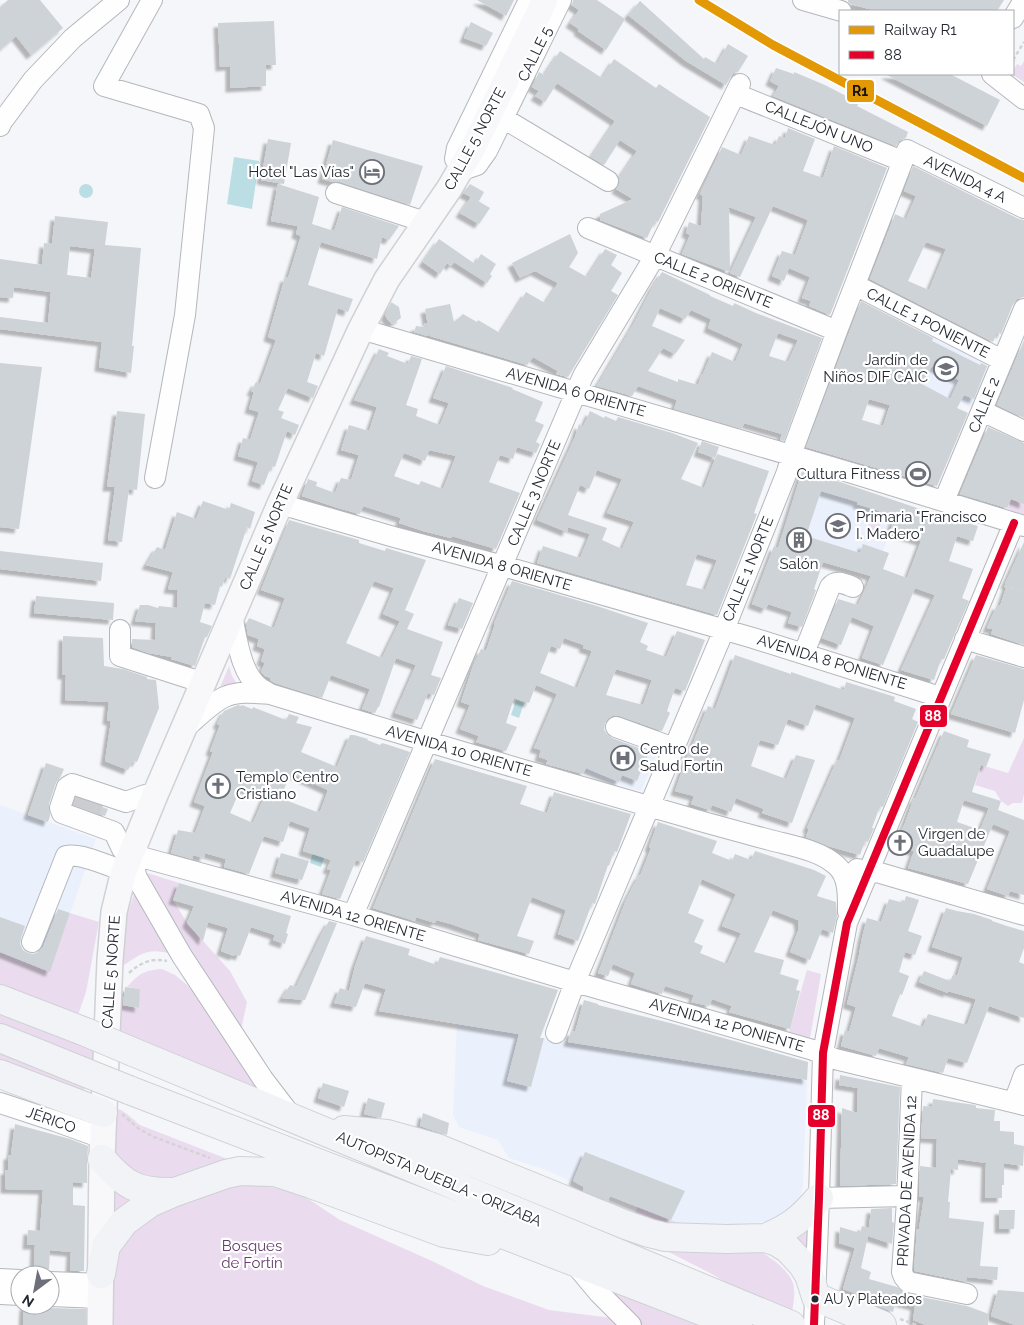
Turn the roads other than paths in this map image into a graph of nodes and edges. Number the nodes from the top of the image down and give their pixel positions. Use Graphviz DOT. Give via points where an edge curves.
graph roads {
  1 [pos="119,0"];
  2 [pos="152,0"];
  3 [pos="529,0"];
  4 [pos="545,0"];
  5 [pos="561,0"];
  6 [pos="803,0"];
  7 [pos="1024,0"];
  8 [pos="839,10"];
  9 [pos="1014,16"];
  10 [pos="993,75"];
  11 [pos="738,89"];
  12 [pos="1024,99"];
  13 [pos="503,118"];
  14 [pos="0,126"];
  15 [pos="904,155"];
  16 [pos="462,170"];
  17 [pos="608,182"];
  18 [pos="336,193"];
  19 [pos="1024,208"];
  20 [pos="425,222"];
  21 [pos="588,228"];
  22 [pos="655,256"];
  23 [pos="855,285"];
  24 [pos="1024,309"];
  25 [pos="361,329"];
  26 [pos="837,331"];
  27 [pos="1002,360"];
  28 [pos="576,392"];
  29 [pos="982,411"];
  30 [pos="1024,431"];
  31 [pos="792,456"];
  32 [pos="155,478"];
  33 [pos="944,502"];
  34 [pos="280,504"];
  35 [pos="1019,524"];
  36 [pos="503,566"];
  37 [pos="853,587"];
  38 [pos="232,616"];
  39 [pos="120,630"];
  40 [pos="724,630"];
  41 [pos="965,639"];
  42 [pos="804,653"];
  43 [pos="1024,657"];
  44 [pos="204,683"];
  45 [pos="270,694"];
  46 [pos="940,697"];
  47 [pos="616,727"];
  48 [pos="184,729"];
  49 [pos="427,742"];
  50 [pos="674,748"];
  51 [pos="155,795"];
  52 [pos="649,806"];
  53 [pos="127,862"];
  54 [pos="838,866"];
  55 [pos="869,871"];
  56 [pos="353,915"];
  57 [pos="1024,915"];
  58 [pos="847,923"];
  59 [pos="32,942"];
  60 [pos="574,982"];
  61 [pos="0,998"];
  62 [pos="556,1033"];
  63 [pos="0,1038"];
  64 [pos="823,1053"];
  65 [pos="0,1074"];
  66 [pos="1024,1075"];
  67 [pos="912,1078"];
  68 [pos="0,1103"];
  69 [pos="1019,1104"];
  70 [pos="108,1120"];
  71 [pos="305,1123"];
  72 [pos="175,1192"];
  73 [pos="907,1196"];
  74 [pos="820,1198"];
  75 [pos="766,1238"];
  76 [pos="534,1246"];
  77 [pos="573,1261"];
  78 [pos="60,1283"];
  79 [pos="101,1285"];
  80 [pos="60,1294"];
  81 [pos="967,1294"];
  82 [pos="816,1297"];
  83 [pos="100,1325"];
  84 [pos="631,1325"];
  85 [pos="738,1325"];
  86 [pos="790,1325"];
  87 [pos="814,1325"];
  88 [pos="882,1325"];
  1 -- 14 [label="street" via="73,38 33,80"];
  2 -- 32 [label="street" via="104,86 199,114 204,128 185,315"];
  3 -- 16 [label="street, CALLE 5" via="457,148 455,159"];
  4 -- 16 [label="main road, CALLE 5 NORTE"];
  5 -- 13 [label="street, CALLE 5"];
  6 -- 8 [label="street"];
  7 -- 9 [label="street"];
  10 -- 12 [label="street"];
  11 -- 15 [label="street, CALLEJÓN UNO"];
  11 -- 22 [label="street, CALLE 3 NORTE"];
  13 -- 16 [label="street, CALLE 5" via="477,165"];
  13 -- 17 [label="street"];
  15 -- 19 [label="street, AVENIDA 4 A"];
  15 -- 23 [label="street, CALLE 1 NORTE"];
  16 -- 20 [label="main road, CALLE 5 NORTE"];
  18 -- 20 [label="street"];
  20 -- 25 [label="main road, CALLE 5 NORTE" via="387,279"];
  21 -- 22 [label="street, CALLE 2 ORIENTE"];
  22 -- 26 [label="street, CALLE 2 ORIENTE"];
  22 -- 28 [label="street, CALLE 3 NORTE"];
  23 -- 26 [label="street, CALLE 1 NORTE"];
  23 -- 27 [label="street, CALLE 1 PONIENTE"];
  24 -- 27 [label="street, CALLE 2"];
  25 -- 28 [label="street, AVENIDA 6 ORIENTE"];
  25 -- 34 [label="main road, CALLE 5 NORTE"];
  26 -- 31 [label="street, CALLE 1 NORTE"];
  27 -- 29 [label="street, CALLE 2"];
  28 -- 31 [label="street, AVENIDA 6 ORIENTE"];
  28 -- 36 [label="street, CALLE 3 NORTE"];
  29 -- 30 [label="street"];
  29 -- 33 [label="street, CALLE 2"];
  31 -- 33 [label="street, AVENIDA 6 ORIENTE"];
  31 -- 40 [label="street, CALLE 1 NORTE"];
  33 -- 35 [label="street, AVENIDA 6 ORIENTE"];
  34 -- 36 [label="street, AVENIDA 8 ORIENTE"];
  34 -- 38 [label="main road, CALLE 5 NORTE"];
  35 -- 41 [label="street"];
  36 -- 40 [label="street, AVENIDA 8 ORIENTE"];
  36 -- 49 [label="street, CALLE 3 NORTE"];
  37 -- 42 [label="street" via="837,582 830,587"];
  38 -- 44 [label="main road, CALLE 5 NORTE"];
  38 -- 45 [label="street" via="245,667 252,680"];
  39 -- 44 [label="street" via="120,656"];
  40 -- 42 [label="street, AVENIDA 8 PONIENTE"];
  40 -- 50 [label="street, CALLE 1 NORTE"];
  41 -- 43 [label="street"];
  41 -- 46 [label="street"];
  42 -- 46 [label="street, AVENIDA 8 PONIENTE"];
  44 -- 48 [label="main road, CALLE 5 NORTE"];
  45 -- 48 [label="street" via="229,695"];
  45 -- 49 [label="street, AVENIDA 10 ORIENTE"];
  46 -- 55 [label="street"];
  47 -- 50 [label="street"];
  48 -- 51 [label="main road, CALLE 5 NORTE"];
  49 -- 52 [label="street, AVENIDA 10 ORIENTE"];
  49 -- 56 [label="street, CALLE 3 NORTE"];
  50 -- 52 [label="street, CALLE 1 NORTE"];
  51 -- 53 [label="main road, CALLE 5 NORTE"];
  51 -- 53 [label="street" via="126,802 88,805 114,832"];
  52 -- 54 [label="street, AVENIDA 10 ORIENTE" via="808,850"];
  52 -- 60 [label="street, CALLE 1 NORTE"];
  53 -- 56 [label="street, AVENIDA 12 ORIENTE"];
  53 -- 59 [label="street, AVENIDA 12 ORIENTE" via="66,856"];
  53 -- 70 [label="main road, CALLE 5 NORTE" via="111,937"];
  53 -- 71 [label="street" via="195,976 263,1079"];
  54 -- 55 [label="street"];
  54 -- 58 [label="street" via="848,890"];
  55 -- 57 [label="street"];
  55 -- 58 [label="street"];
  56 -- 60 [label="street, AVENIDA 12 ORIENTE"];
  58 -- 64 [label="street"];
  60 -- 62 [label="street, CALLE 1 NORTE"];
  60 -- 64 [label="street, AVENIDA 12 PONIENTE"];
  61 -- 71 [label="highway, AUTOPISTA PUEBLA - ORIZABA, bridge"];
  63 -- 70 [label="highway, AUTOPISTA PUEBLA - ORIZABA, bridge" via="79,1070"];
  64 -- 67 [label="street, AVENIDA 12 PONIENTE" via="835,1059"];
  64 -- 74 [label="street"];
  65 -- 70 [label="highway"];
  66 -- 69 [label="street"];
  67 -- 69 [label="street, AVENIDA 12 PONIENTE"];
  67 -- 73 [label="street, PRIVADA DE AVENIDA 12"];
  68 -- 70 [label="street, JÉRICO" via="55,1121"];
  70 -- 72 [label="highway" via="115,1175 141,1190"];
  70 -- 76 [label="highway, AUTOPISTA PUEBLA - ORIZABA"];
  70 -- 79 [label="main road, CALLE 5 NORTE"];
  71 -- 75 [label="highway" via="387,1134 437,1148 649,1233 674,1237"];
  71 -- 86 [label="highway, AUTOPISTA PUEBLA - ORIZABA"];
  72 -- 76 [label="highway" via="240,1171 275,1172 444,1233"];
  72 -- 79 [label="highway" via="150,1203 124,1222 106,1246"];
  73 -- 74 [label="street"];
  73 -- 81 [label="street, PRIVADA DE AVENIDA 12" via="904,1277 908,1282"];
  74 -- 75 [label="highway" via="791,1226"];
  74 -- 82 [label="street"];
  75 -- 82 [label="highway" via="788,1249 802,1264"];
  76 -- 77 [label="highway, AUTOPISTA PUEBLA - ORIZABA"];
  77 -- 84 [label="street"];
  77 -- 85 [label="highway, AUTOPISTA PUEBLA - ORIZABA"];
  78 -- 79 [label="street"];
  79 -- 80 [label="street"];
  79 -- 83 [label="main road, CALLE 5 NORTE"];
  82 -- 87 [label="street"];
  82 -- 88 [label="highway"];
}
